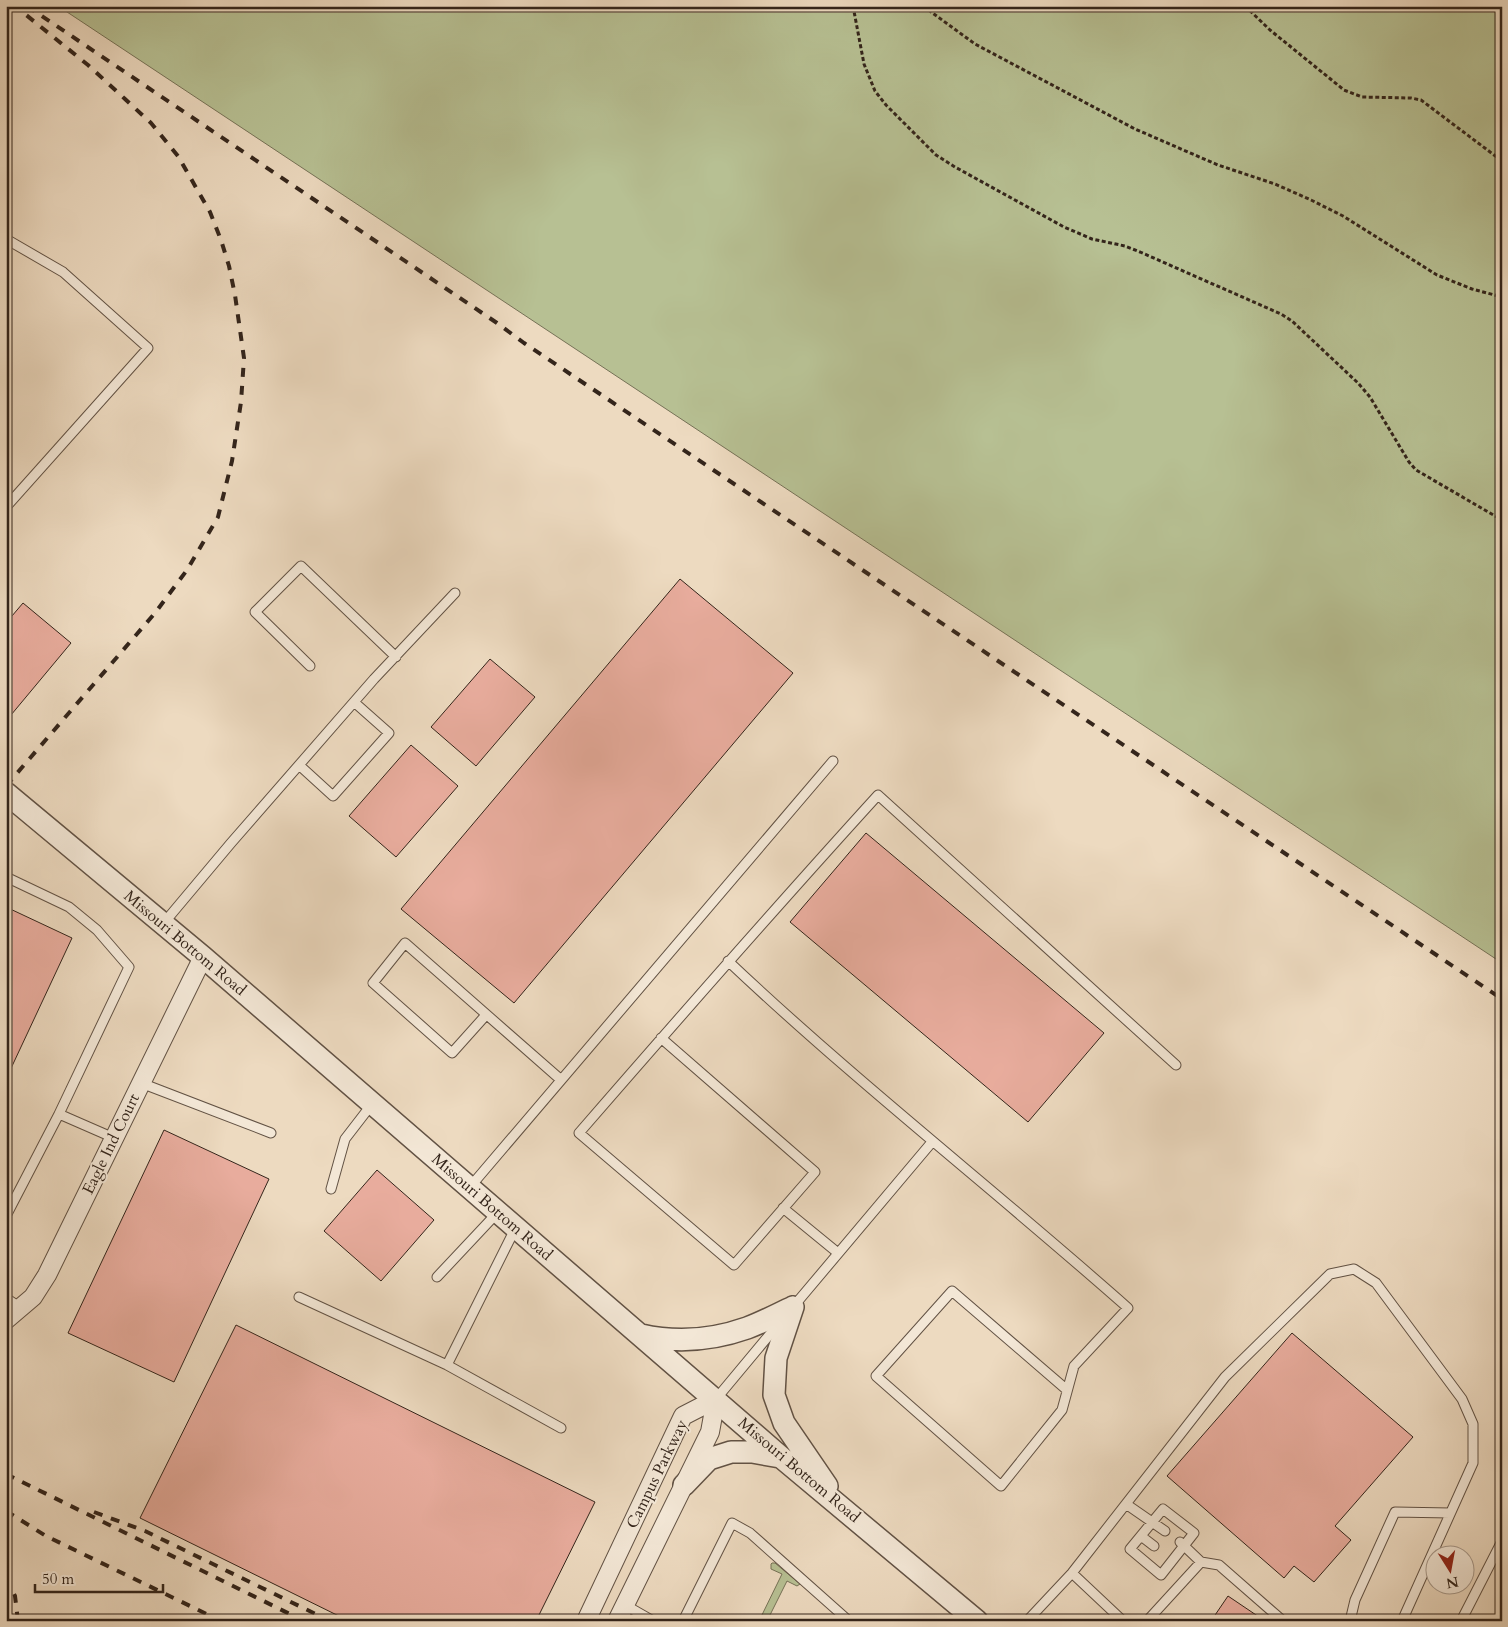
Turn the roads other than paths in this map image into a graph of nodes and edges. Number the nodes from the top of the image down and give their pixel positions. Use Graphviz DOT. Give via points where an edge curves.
graph roads {
  1 [pos="6,239"];
  2 [pos="6,507"];
  3 [pos="455,593"];
  4 [pos="396,657"];
  5 [pos="310,666"];
  6 [pos="354,702"];
  7 [pos="833,761"];
  8 [pos="299,765"];
  9 [pos="6,793"];
  10 [pos="6,877"];
  11 [pos="163,924"];
  12 [pos="203,958"];
  13 [pos="728,961"];
  14 [pos="486,1015"];
  15 [pos="661,1038"];
  16 [pos="1176,1065"];
  17 [pos="560,1079"];
  18 [pos="141,1084"];
  19 [pos="372,1103"];
  20 [pos="59,1114"];
  21 [pos="271,1133"];
  22 [pos="114,1138"];
  23 [pos="932,1142"];
  24 [pos="469,1187"];
  25 [pos="331,1189"];
  26 [pos="784,1208"];
  27 [pos="498,1212"];
  28 [pos="6,1216"];
  29 [pos="516,1227"];
  30 [pos="838,1253"];
  31 [pos="437,1277"];
  32 [pos="299,1297"];
  33 [pos="6,1298"];
  34 [pos="793,1307"];
  35 [pos="21,1308"];
  36 [pos="6,1320"];
  37 [pos="641,1335"];
  38 [pos="447,1365"];
  39 [pos="1067,1390"];
  40 [pos="716,1399"];
  41 [pos="560,1428"];
  42 [pos="782,1458"];
  43 [pos="684,1485"];
  44 [pos="1126,1504"];
  45 [pos="842,1506"];
  46 [pos="1450,1513"];
  47 [pos="1152,1522"];
  48 [pos="1165,1532"];
  49 [pos="1141,1536"];
  50 [pos="1502,1541"];
  51 [pos="1182,1544"];
  52 [pos="1154,1546"];
  53 [pos="1201,1562"];
  54 [pos="1072,1573"];
  55 [pos="621,1613"];
  56 [pos="586,1621"];
  57 [pos="653,1621"];
  58 [pos="683,1621"];
  59 [pos="849,1621"];
  60 [pos="977,1621"];
  61 [pos="1026,1621"];
  62 [pos="1123,1621"];
  63 [pos="1147,1621"];
  64 [pos="1283,1621"];
  65 [pos="1350,1621"];
  66 [pos="1402,1621"];
  67 [pos="1461,1621"];
  1 -- 2 [label="lane" via="63,272 148,348"];
  3 -- 4 [label="lane"];
  4 -- 5 [label="lane" via="301,566 255,612"];
  4 -- 6 [label="lane"];
  6 -- 8 [label="lane"];
  6 -- 8 [label="lane" via="388,733 364,761 333,796"];
  7 -- 17 [label="lane"];
  8 -- 11 [label="lane"];
  9 -- 11 [label="street, Missouri Bottom Road"];
  10 -- 20 [label="lane" via="69,907 96,930 129,967"];
  11 -- 12 [label="street, Missouri Bottom Road"];
  12 -- 18 [label="street, Eagle Ind Court"];
  12 -- 19 [label="street, Missouri Bottom Road"];
  13 -- 15 [label="lane"];
  13 -- 16 [label="lane" via="878,795"];
  13 -- 23 [label="lane"];
  14 -- 14 [label="lane" via="404,943 372,983 452,1054"];
  14 -- 17 [label="lane"];
  15 -- 26 [label="lane" via="815,1172"];
  15 -- 26 [label="lane" via="579,1132 734,1265"];
  17 -- 24 [label="lane"];
  18 -- 21 [label="lane"];
  18 -- 22 [label="street, Eagle Ind Court"];
  19 -- 24 [label="street, Missouri Bottom Road"];
  19 -- 25 [label="lane" via="345,1139"];
  20 -- 22 [label="lane"];
  20 -- 28 [label="lane"];
  22 -- 35 [label="street, Eagle Ind Court" via="47,1275 33,1297"];
  23 -- 30 [label="lane"];
  23 -- 39 [label="lane" via="1128,1308 1074,1366"];
  24 -- 27 [label="street, Missouri Bottom Road"];
  26 -- 30 [label="lane"];
  27 -- 29 [label="street, Missouri Bottom Road"];
  27 -- 31 [label="lane"];
  29 -- 37 [label="street, Missouri Bottom Road"];
  29 -- 38 [label="lane"];
  30 -- 34 [label="lane"];
  32 -- 38 [label="lane"];
  33 -- 35 [label="lane"];
  34 -- 37 [label="street" via="748,1328 712,1338 684,1340"];
  34 -- 40 [label="lane"];
  34 -- 45 [label="street" via="776,1358 774,1394 784,1423"];
  35 -- 36 [label="street, Eagle Ind Court"];
  37 -- 40 [label="street, Missouri Bottom Road"];
  38 -- 41 [label="lane"];
  39 -- 39 [label="lane" via="1062,1410 1001,1486 876,1376 952,1291"];
  40 -- 42 [label="street, Missouri Bottom Road"];
  40 -- 43 [label="street, Campus Parkway" via="710,1432"];
  40 -- 56 [label="street, Campus Parkway" via="683,1416"];
  42 -- 43 [label="street" via="731,1452 709,1460"];
  42 -- 45 [label="street, Missouri Bottom Road"];
  43 -- 55 [label="street, Campus Parkway"];
  44 -- 46 [label="lane" via="1225,1377 1330,1274 1354,1269 1376,1283 1462,1398 1473,1424 1473,1463"];
  44 -- 47 [label="lane"];
  44 -- 54 [label="lane"];
  45 -- 60 [label="street, Missouri Bottom Road"];
  46 -- 65 [label="lane" via="1395,1512 1355,1600"];
  46 -- 66 [label="lane"];
  47 -- 48 [label="lane"];
  47 -- 49 [label="lane"];
  47 -- 51 [label="lane" via="1163,1509 1194,1533"];
  49 -- 51 [label="lane" via="1130,1549 1161,1575"];
  49 -- 52 [label="lane"];
  50 -- 67 [label="lane"];
  51 -- 53 [label="lane"];
  53 -- 63 [label="lane"];
  53 -- 64 [label="lane" via="1219,1565"];
  54 -- 61 [label="lane"];
  54 -- 62 [label="lane"];
  55 -- 57 [label="lane"];
  58 -- 59 [label="lane" via="732,1523 750,1533"];
}
